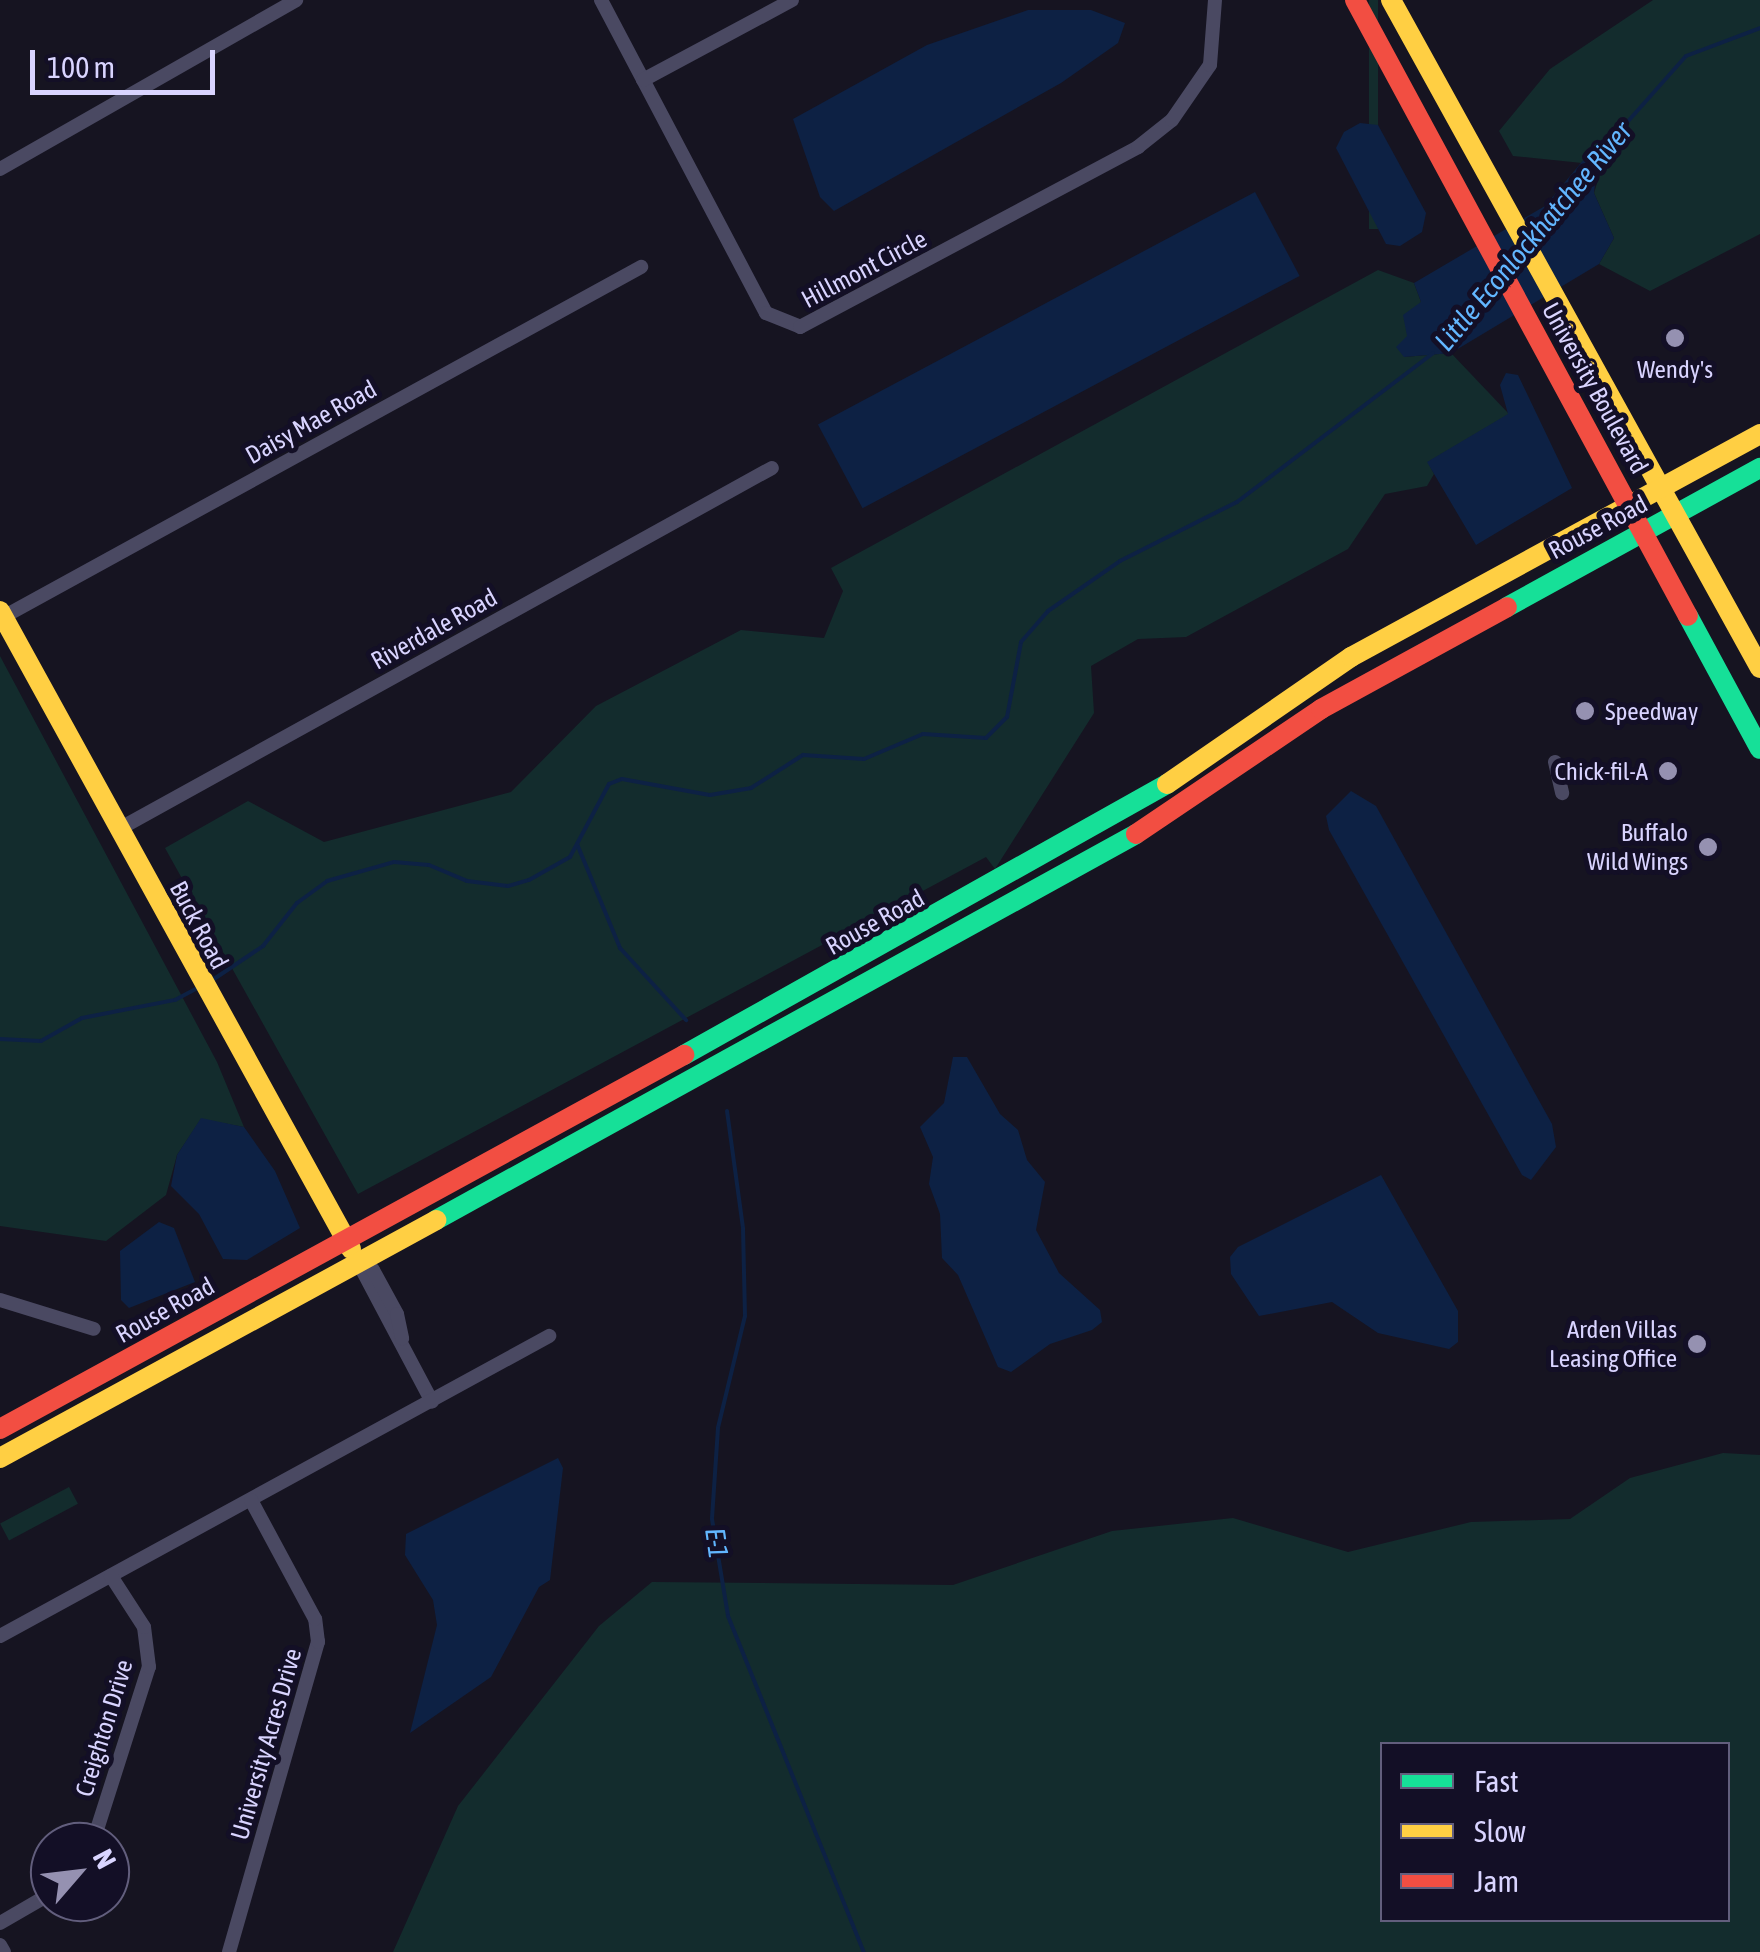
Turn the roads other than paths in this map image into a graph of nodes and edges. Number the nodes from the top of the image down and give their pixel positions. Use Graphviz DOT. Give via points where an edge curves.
graph roads {
  1 [pos="296,0"];
  2 [pos="601,0"];
  3 [pos="792,0"];
  4 [pos="1215,0"];
  5 [pos="1355,0"];
  6 [pos="1391,0"];
  7 [pos="643,80"];
  8 [pos="0,170"];
  9 [pos="641,267"];
  10 [pos="1760,434"];
  11 [pos="772,468"];
  12 [pos="1760,468"];
  13 [pos="1662,486"];
  14 [pos="1630,504"];
  15 [pos="1677,513"];
  16 [pos="1644,531"];
  17 [pos="2,614"];
  18 [pos="1760,668"];
  19 [pos="1760,749"];
  20 [pos="1555,762"];
  21 [pos="1562,793"];
  22 [pos="1108,821"];
  23 [pos="118,829"];
  24 [pos="1121,844"];
  25 [pos="346,1239"];
  26 [pos="358,1262"];
  27 [pos="0,1300"];
  28 [pos="94,1328"];
  29 [pos="549,1336"];
  30 [pos="432,1402"];
  31 [pos="0,1429"];
  32 [pos="0,1458"];
  33 [pos="251,1500"];
  34 [pos="111,1576"];
  35 [pos="0,1636"];
  36 [pos="99,1822"];
  37 [pos="30,1906"];
  38 [pos="0,1923"];
  39 [pos="0,1945"];
  40 [pos="4,1952"];
  41 [pos="229,1952"];
  1 -- 8 [label="street"];
  2 -- 7 [label="street, Hillmont Circle"];
  3 -- 7 [label="street"];
  4 -- 7 [label="street, Hillmont Circle" via="1210,65 1172,120 1150,138 800,327 766,314"];
  5 -- 14 [label="street, University Boulevard"];
  6 -- 13 [label="street, University Boulevard"];
  9 -- 17 [label="street, Daisy Mae Road"];
  10 -- 13 [label="street, Rouse Road"];
  11 -- 23 [label="street, Riverdale Road"];
  12 -- 15 [label="street, Rouse Road"];
  13 -- 14 [label="street, Rouse Road"];
  13 -- 15 [label="street, University Boulevard"];
  14 -- 16 [label="street, University Boulevard"];
  14 -- 22 [label="street, Rouse Road" via="1350,658"];
  15 -- 16 [label="street, Rouse Road"];
  15 -- 18 [label="street, University Boulevard"];
  16 -- 19 [label="street, University Boulevard"];
  16 -- 24 [label="street, Rouse Road" via="1321,709"];
  17 -- 23 [label="street, Buck Road"];
  20 -- 21 [label="street"];
  22 -- 24 [label="street"];
  22 -- 25 [label="street, Rouse Road"];
  23 -- 25 [label="street, Buck Road"];
  24 -- 26 [label="street, Rouse Road"];
  25 -- 26 [label="street, Buck Road"];
  25 -- 31 [label="street, Rouse Road"];
  26 -- 30 [label="street, Buck Road"];
  26 -- 32 [label="street, Rouse Road"];
  27 -- 28 [label="street"];
  29 -- 30 [label="street"];
  30 -- 33 [label="street"];
  33 -- 34 [label="street"];
  33 -- 41 [label="street, University Acres Drive" via="315,1619 318,1642"];
  34 -- 35 [label="street"];
  34 -- 36 [label="street, Creighton Drive" via="144,1627 149,1666"];
  37 -- 38 [label="street"];
  39 -- 40 [label="street"];
}
